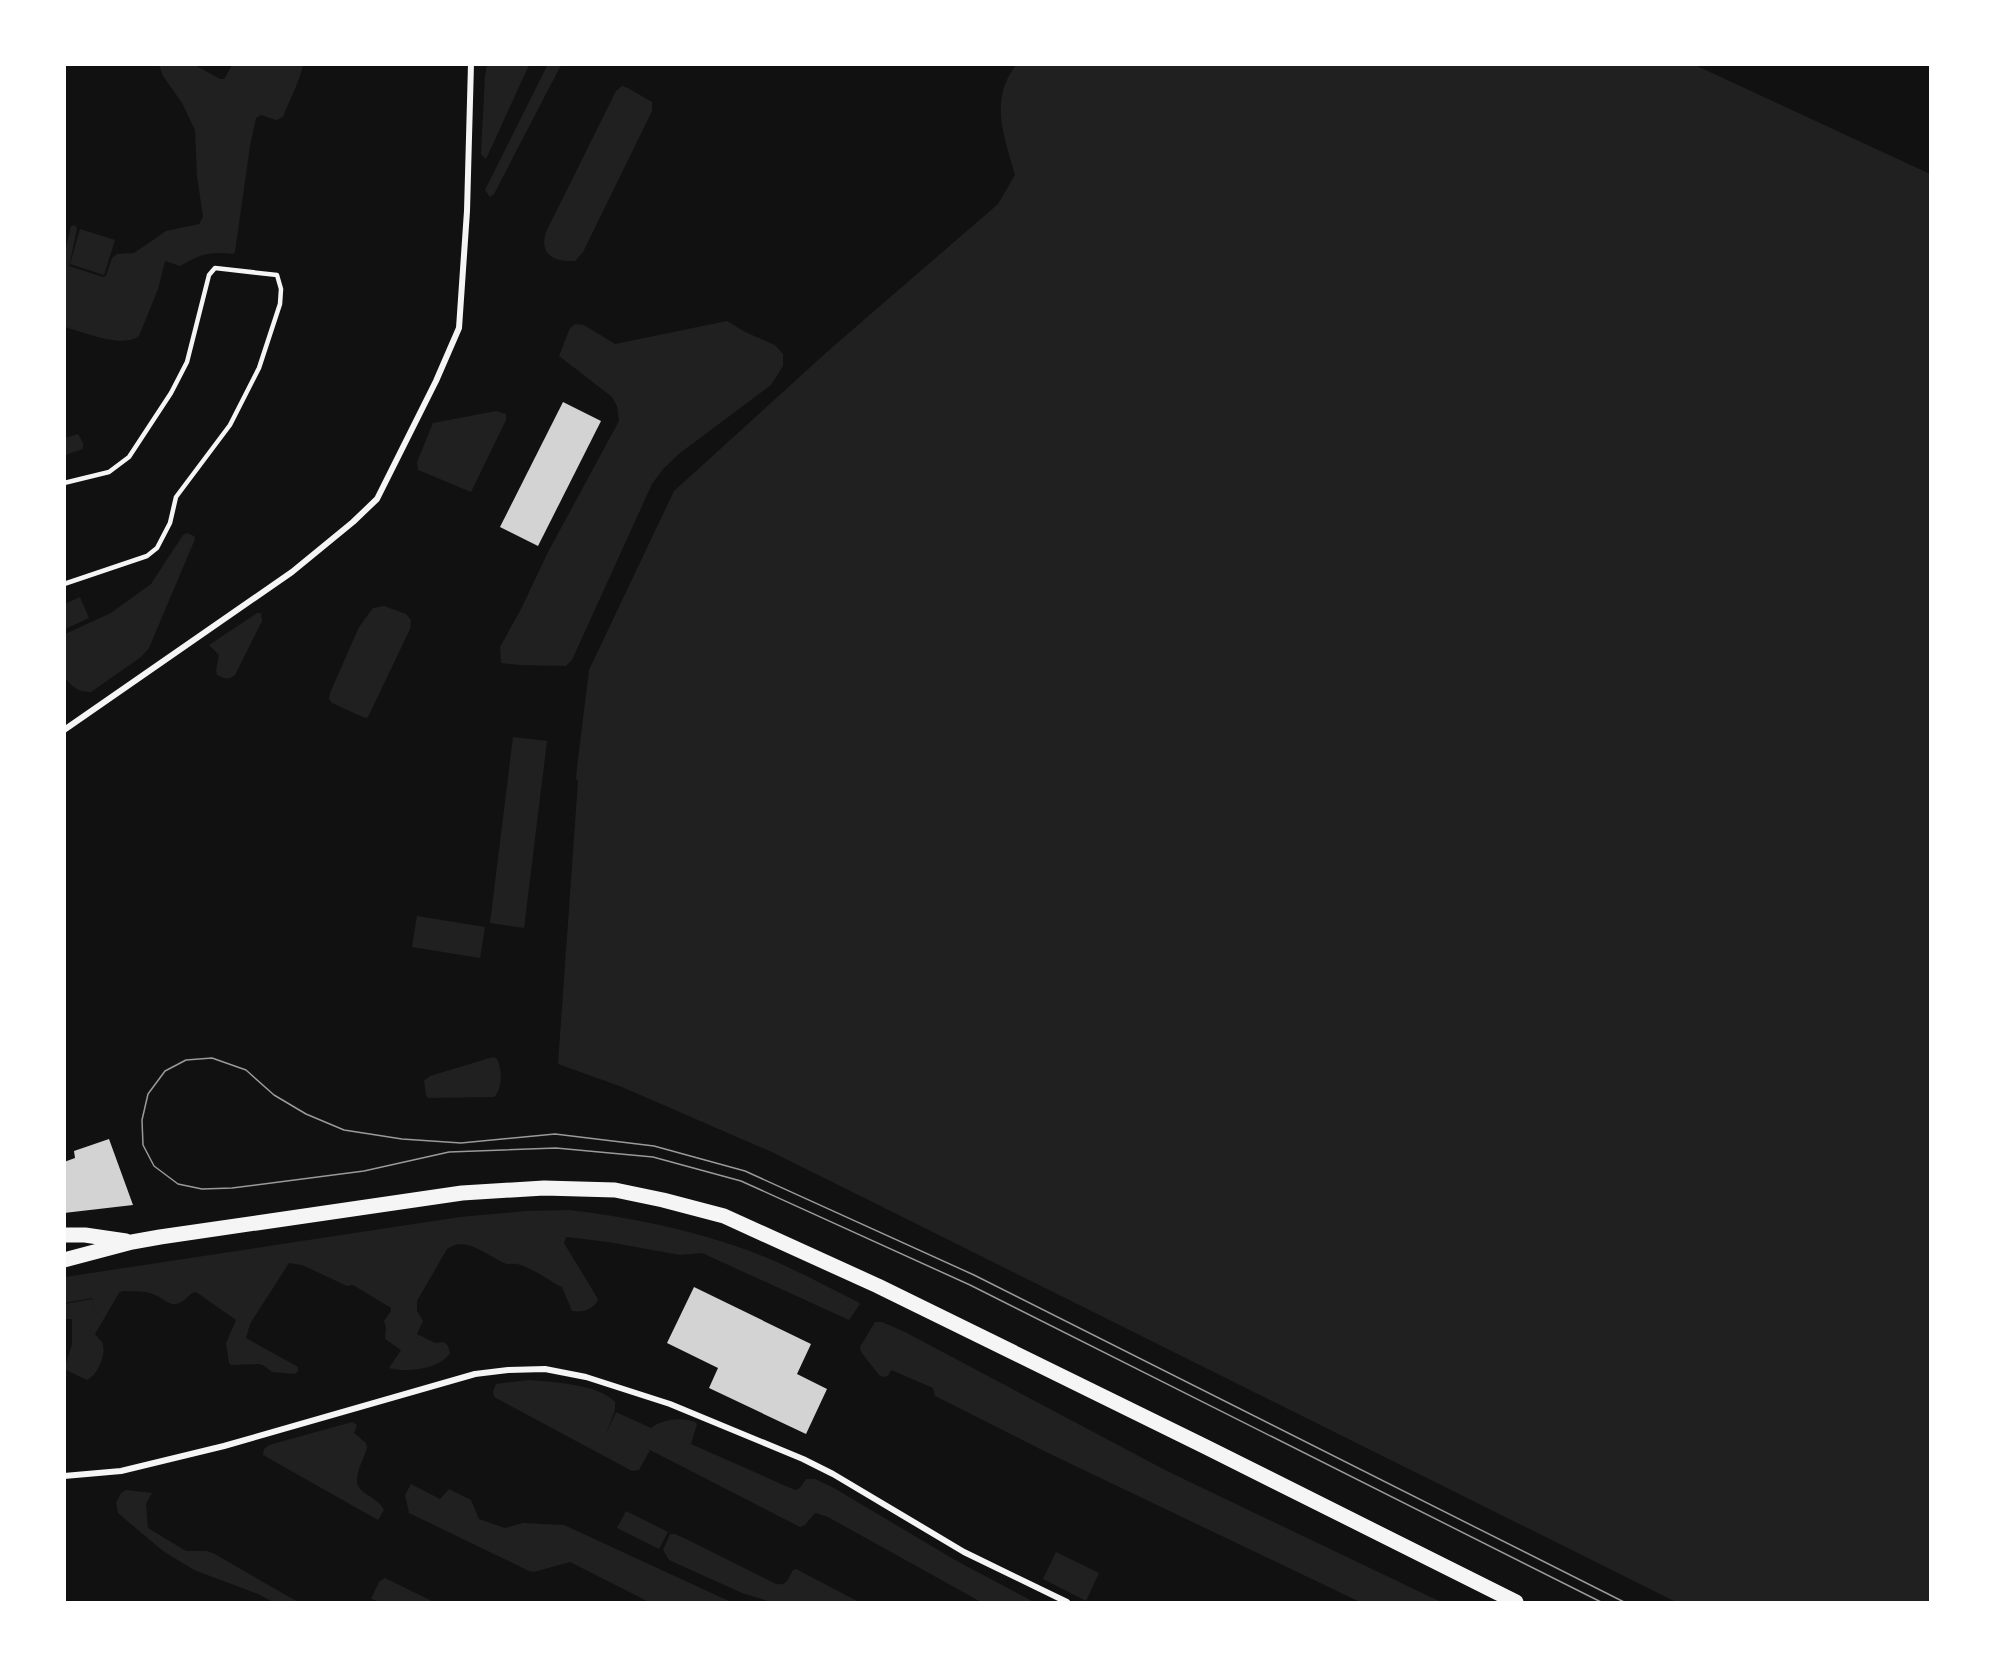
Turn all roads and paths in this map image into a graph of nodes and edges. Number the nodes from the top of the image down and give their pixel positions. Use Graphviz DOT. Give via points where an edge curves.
graph roads {
  1 [pos="471,64"];
  2 [pos="64,483"];
  3 [pos="64,584"];
  4 [pos="64,730"];
  5 [pos="64,1234"];
  6 [pos="132,1242"];
  7 [pos="64,1260"];
  8 [pos="64,1476"];
  9 [pos="1066,1602"];
  10 [pos="1516,1602"];
  1 -- 4 [label="street" via="459,328 377,499 292,572"];
  2 -- 3 [label="lane" via="109,472 129,458 187,362 209,275 215,268 277,275 280,304 259,368 230,425 176,496 170,523 157,548 147,556"];
  5 -- 6 [label="main road"];
  6 -- 7 [label="main road"];
  6 -- 10 [label="main road" via="462,1193 544,1188 615,1190 663,1200 724,1216 878,1286"];
  8 -- 9 [label="street" via="121,1471 224,1446 475,1374 545,1369 586,1377 670,1404 803,1459 963,1552"];
}
